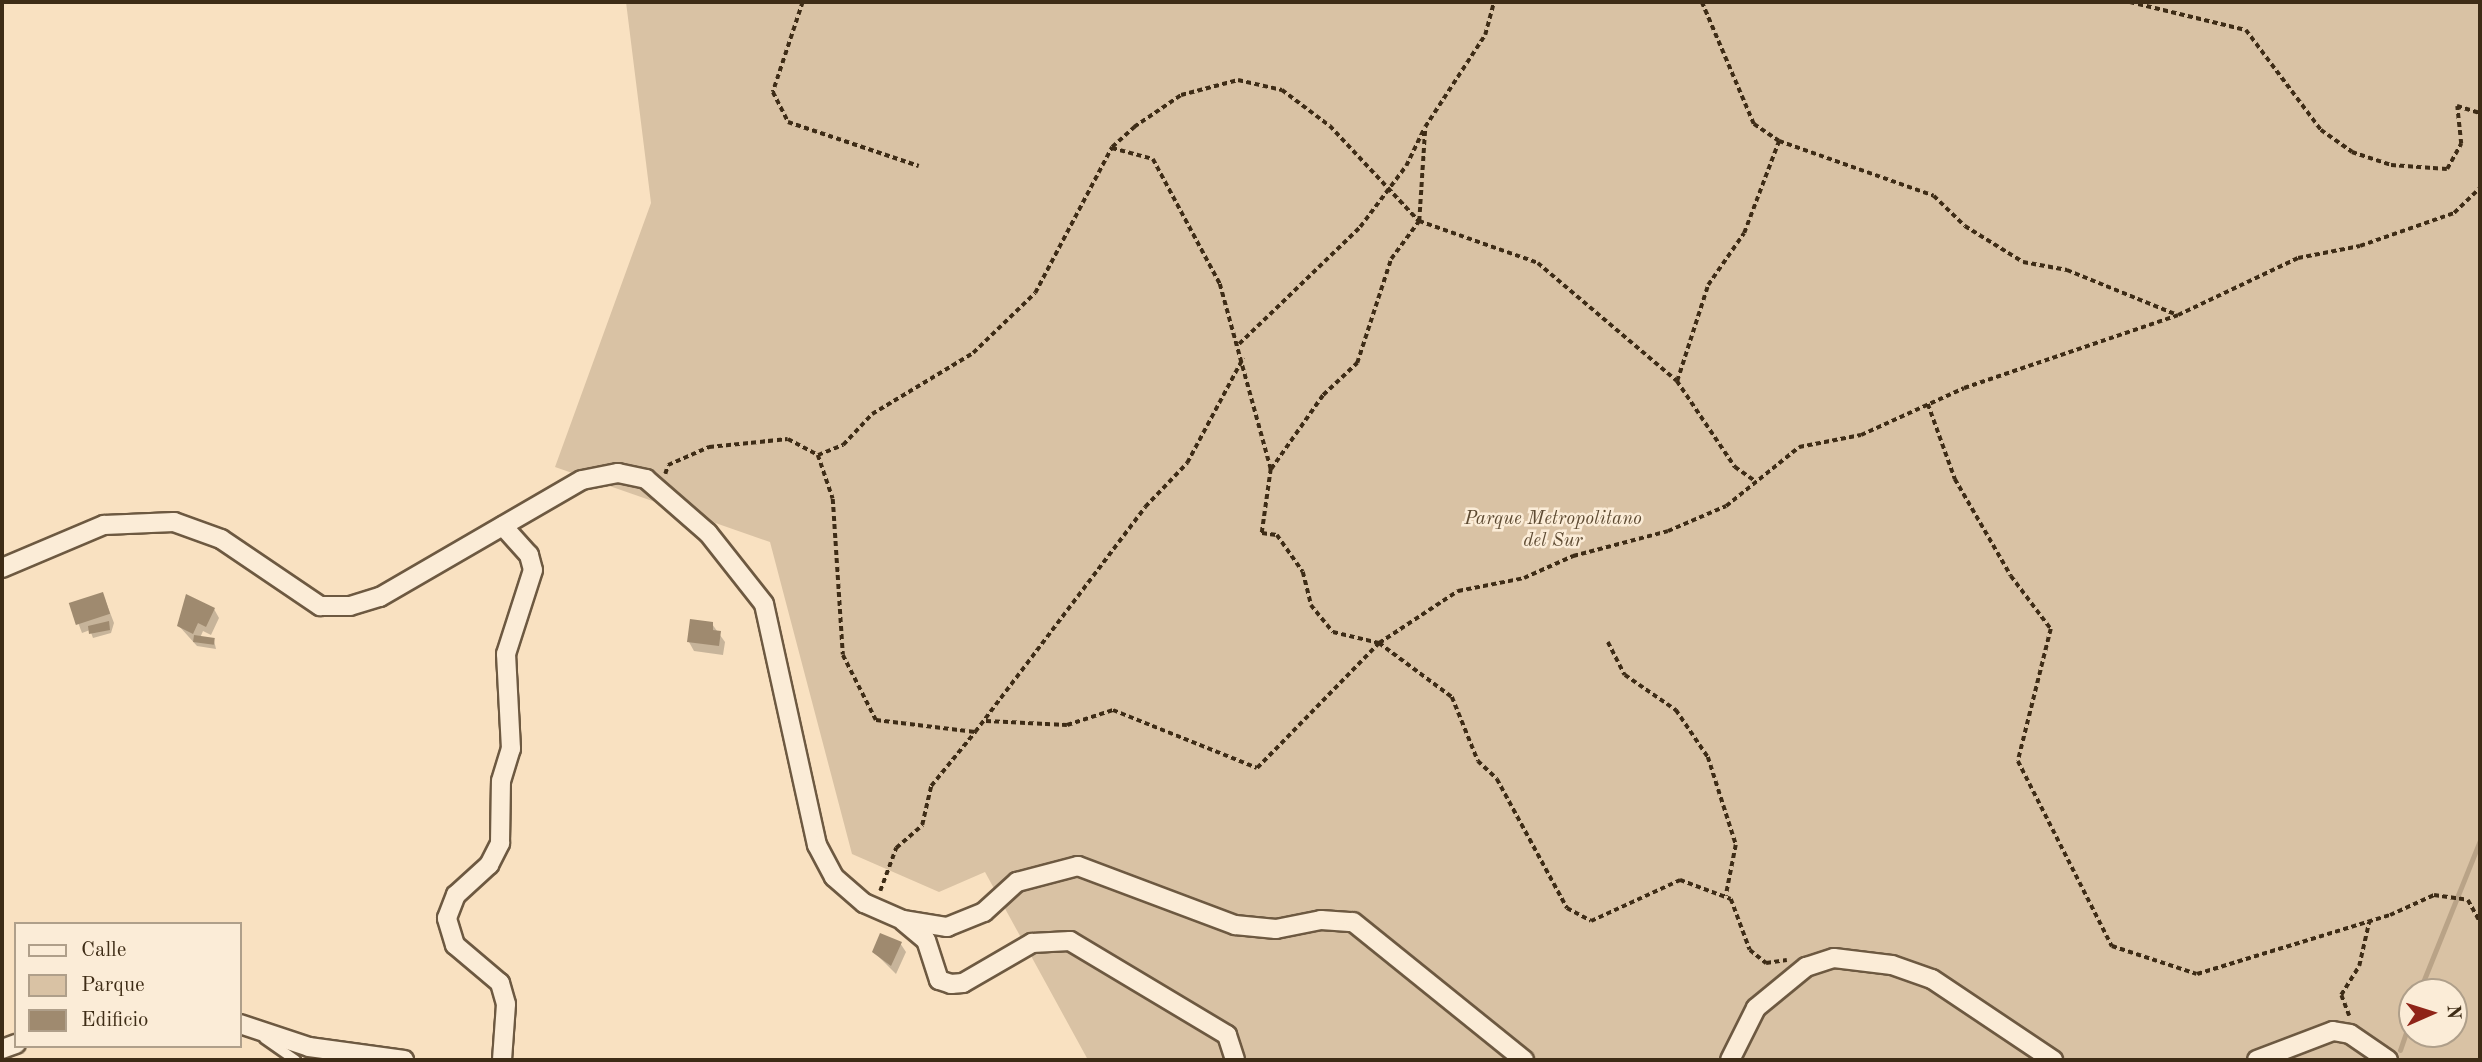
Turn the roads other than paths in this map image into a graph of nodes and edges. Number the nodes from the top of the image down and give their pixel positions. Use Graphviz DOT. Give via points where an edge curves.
graph roads {
  1 [pos="503,526"];
  2 [pos="2,568"];
  3 [pos="903,920"];
  4 [pos="243,1025"];
  5 [pos="295,1060"];
  6 [pos="404,1060"];
  7 [pos="502,1060"];
  8 [pos="1235,1060"];
  9 [pos="1524,1060"];
  10 [pos="1730,1060"];
  11 [pos="2053,1060"];
  12 [pos="2257,1060"];
  13 [pos="2388,1060"];
  1 -- 2 [label="street" via="380,597 350,606 320,606 221,539 174,522 104,526"];
  1 -- 3 [label="street" via="600,475 632,476 660,490 741,568 764,604 817,845 834,877 874,908"];
  1 -- 7 [label="street" via="533,570 506,654 512,748 501,781 500,843 489,865 456,895 447,918 455,945 500,983 506,1004"];
  3 -- 8 [label="street" via="926,940 939,980 951,984 963,984 1032,943 1070,941 1227,1035"];
  3 -- 9 [label="street" via="947,928 966,922 1017,882 1078,866 1235,925 1276,929 1321,919 1353,922"];
  4 -- 5 [label="lane"];
  4 -- 6 [label="street" via="309,1048"];
  10 -- 11 [label="street" via="1756,1008 1806,967 1834,958 1892,965 1932,979"];
  12 -- 13 [label="street" via="2333,1031 2357,1038"];
}
